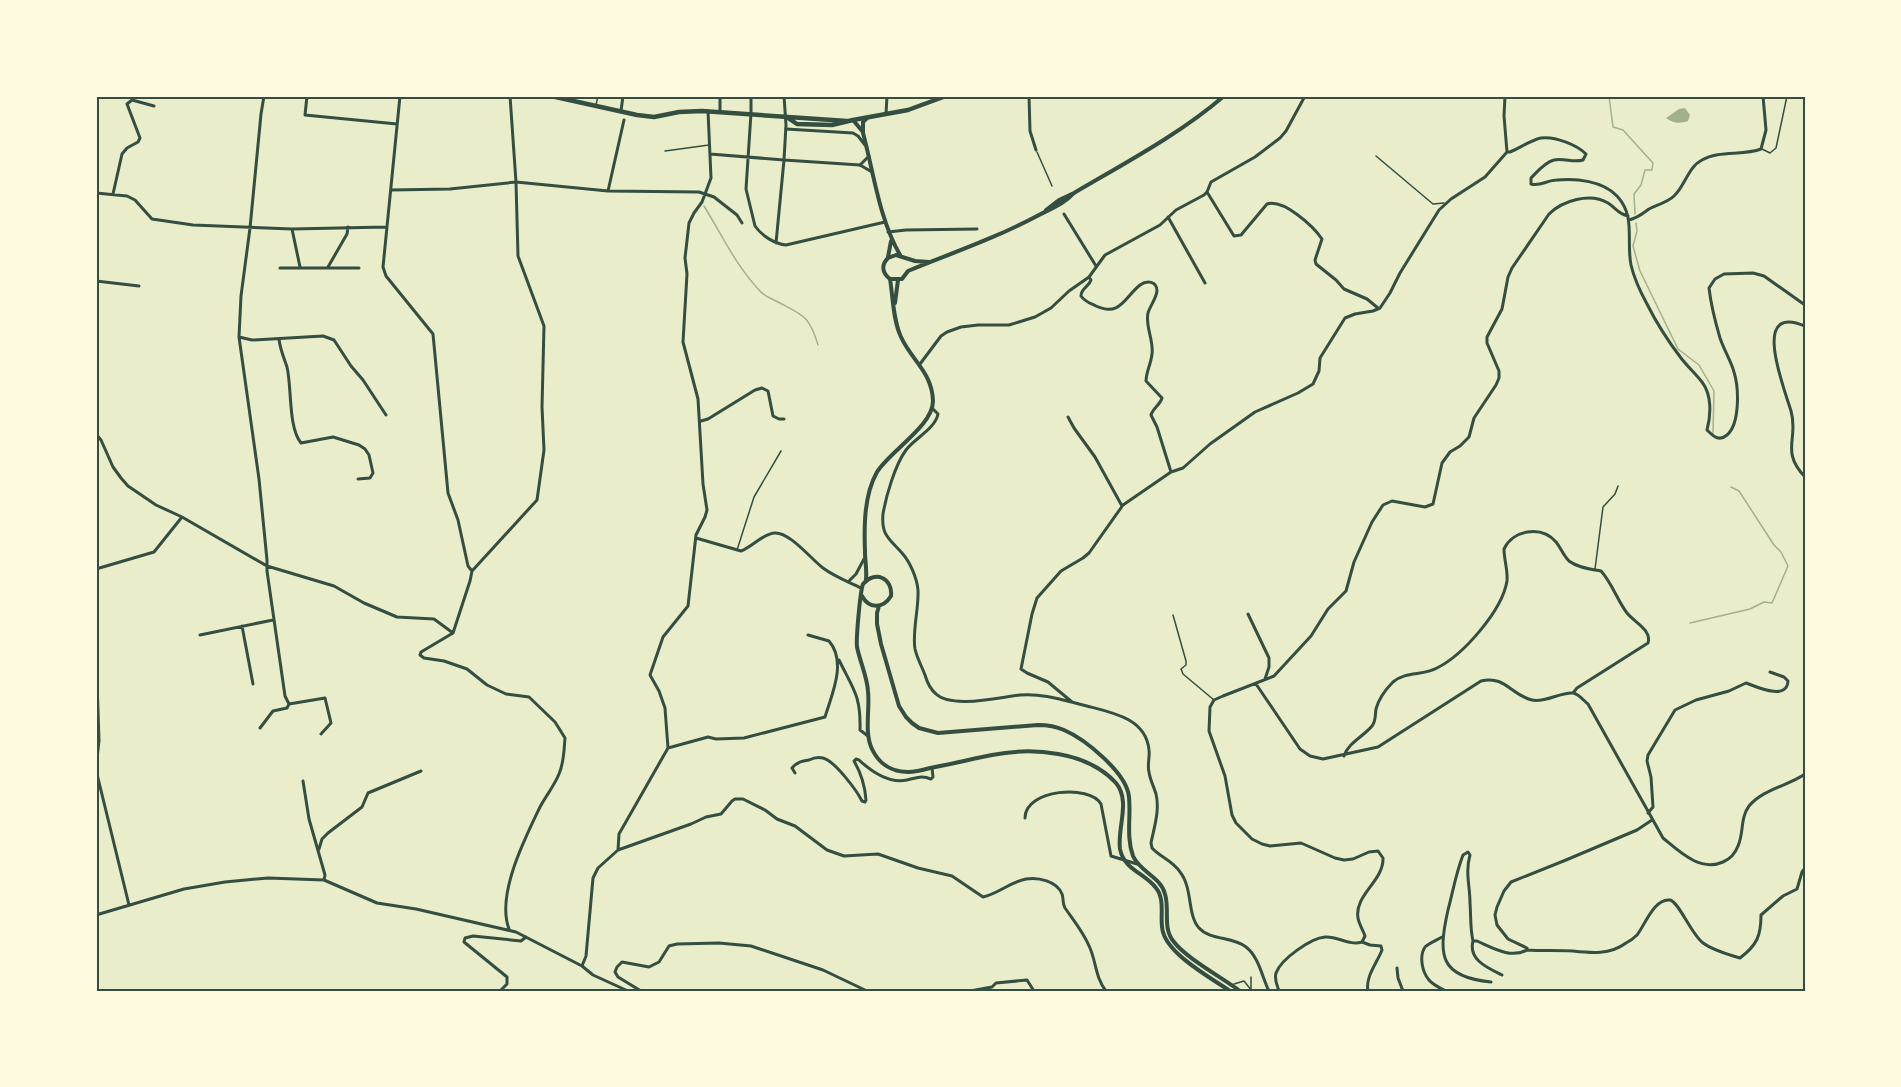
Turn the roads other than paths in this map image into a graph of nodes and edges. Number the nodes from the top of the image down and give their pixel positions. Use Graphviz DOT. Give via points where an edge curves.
graph roads {
  1 [pos="264,96"];
  2 [pos="307,96"];
  3 [pos="400,96"];
  4 [pos="510,96"];
  5 [pos="553,96"];
  6 [pos="598,96"];
  7 [pos="623,96"];
  8 [pos="720,96"];
  9 [pos="751,96"];
  10 [pos="784,96"];
  11 [pos="887,96"];
  12 [pos="946,96"];
  13 [pos="1029,96"];
  14 [pos="1224,96"];
  15 [pos="1305,96"];
  16 [pos="1505,96"];
  17 [pos="1763,96"];
  18 [pos="1787,96"];
  19 [pos="154,106"];
  20 [pos="596,106"];
  21 [pos="621,111"];
  22 [pos="708,111"];
  23 [pos="720,112"];
  24 [pos="751,113"];
  25 [pos="886,114"];
  26 [pos="785,116"];
  27 [pos="867,117"];
  28 [pos="624,120"];
  29 [pos="853,120"];
  30 [pos="397,124"];
  31 [pos="786,129"];
  32 [pos="863,133"];
  33 [pos="710,145"];
  34 [pos="867,149"];
  35 [pos="1761,149"];
  36 [pos="1036,150"];
  37 [pos="665,152"];
  38 [pos="1507,152"];
  39 [pos="710,154"];
  40 [pos="869,155"];
  41 [pos="748,156"];
  42 [pos="1376,156"];
  43 [pos="784,160"];
  44 [pos="860,165"];
  45 [pos="873,173"];
  46 [pos="516,182"];
  47 [pos="1052,186"];
  48 [pos="390,190"];
  49 [pos="608,191"];
  50 [pos="1207,192"];
  51 [pos="96,193"];
  52 [pos="113,194"];
  53 [pos="706,194"];
  54 [pos="1445,203"];
  55 [pos="1064,214"];
  56 [pos="1628,216"];
  57 [pos="1168,217"];
  58 [pos="1629,220"];
  59 [pos="885,222"];
  60 [pos="742,223"];
  61 [pos="348,227"];
  62 [pos="386,227"];
  63 [pos="250,228"];
  64 [pos="292,229"];
  65 [pos="977,229"];
  66 [pos="888,232"];
  67 [pos="891,240"];
  68 [pos="776,243"];
  69 [pos="902,256"];
  70 [pos="888,258"];
  71 [pos="929,262"];
  72 [pos="1096,266"];
  73 [pos="300,267"];
  74 [pos="328,267"];
  75 [pos="280,268"];
  76 [pos="359,268"];
  77 [pos="908,271"];
  78 [pos="1089,276"];
  79 [pos="890,279"];
  80 [pos="898,280"];
  81 [pos="96,281"];
  82 [pos="1205,283"];
  83 [pos="139,286"];
  84 [pos="1805,305"];
  85 [pos="894,307"];
  86 [pos="1378,308"];
  87 [pos="1805,326"];
  88 [pos="239,337"];
  89 [pos="279,339"];
  90 [pos="920,364"];
  91 [pos="932,408"];
  92 [pos="386,415"];
  93 [pos="1068,417"];
  94 [pos="784,419"];
  95 [pos="700,421"];
  96 [pos="96,434"];
  97 [pos="781,451"];
  98 [pos="1171,472"];
  99 [pos="1805,477"];
  100 [pos="358,478"];
  101 [pos="1618,486"];
  102 [pos="1122,506"];
  103 [pos="182,517"];
  104 [pos="696,538"];
  105 [pos="736,551"];
  106 [pos="865,558"];
  107 [pos="866,564"];
  108 [pos="267,566"];
  109 [pos="96,569"];
  110 [pos="1595,570"];
  111 [pos="472,571"];
  112 [pos="874,576"];
  113 [pos="848,582"];
  114 [pos="864,584"];
  115 [pos="862,596"];
  116 [pos="879,606"];
  117 [pos="1248,614"];
  118 [pos="1173,615"];
  119 [pos="273,620"];
  120 [pos="242,626"];
  121 [pos="453,633"];
  122 [pos="200,635"];
  123 [pos="808,635"];
  124 [pos="96,651"];
  125 [pos="838,659"];
  126 [pos="1770,672"];
  127 [pos="1265,680"];
  128 [pos="253,684"];
  129 [pos="1256,684"];
  130 [pos="1573,693"];
  131 [pos="1214,700"];
  132 [pos="1072,702"];
  133 [pos="289,704"];
  134 [pos="260,728"];
  135 [pos="321,734"];
  136 [pos="868,736"];
  137 [pos="668,748"];
  138 [pos="1344,756"];
  139 [pos="932,768"];
  140 [pos="96,769"];
  141 [pos="421,771"];
  142 [pos="795,772"];
  143 [pos="1805,774"];
  144 [pos="303,781"];
  145 [pos="1648,813"];
  146 [pos="1025,818"];
  147 [pos="1652,820"];
  148 [pos="319,849"];
  149 [pos="618,850"];
  150 [pos="1125,861"];
  151 [pos="1138,865"];
  152 [pos="1805,868"];
  153 [pos="324,880"];
  154 [pos="129,905"];
  155 [pos="96,915"];
  156 [pos="509,929"];
  157 [pos="526,937"];
  158 [pos="1442,937"];
  159 [pos="1473,941"];
  160 [pos="1362,942"];
  161 [pos="1527,951"];
  162 [pos="582,966"];
  163 [pos="1397,968"];
  164 [pos="1502,975"];
  165 [pos="1251,977"];
  166 [pos="1491,982"];
  167 [pos="1232,985"];
  168 [pos="500,991"];
  169 [pos="628,991"];
  170 [pos="641,991"];
  171 [pos="867,991"];
  172 [pos="970,991"];
  173 [pos="1034,991"];
  174 [pos="1106,991"];
  175 [pos="1230,991"];
  176 [pos="1240,991"];
  177 [pos="1251,991"];
  178 [pos="1269,991"];
  179 [pos="1279,991"];
  180 [pos="1368,991"];
  181 [pos="1403,991"];
  182 [pos="1446,991"];
  1 -- 63 [label="street"];
  2 -- 30 [label="street" via="305,115"];
  3 -- 30 [label="street"];
  4 -- 46 [label="street"];
  5 -- 20 [label="main road"];
  6 -- 20 [label="lane"];
  7 -- 21 [label="street"];
  8 -- 23 [label="street"];
  9 -- 24 [label="street"];
  10 -- 26 [label="street"];
  11 -- 25 [label="street"];
  12 -- 25 [label="main road"];
  13 -- 36 [label="street" via="1030,131"];
  14 -- 71 [label="main road" via="1061,205 994,238"];
  15 -- 50 [label="street" via="1280,138 1211,182"];
  16 -- 38 [label="street"];
  17 -- 35 [label="street" via="1766,130"];
  18 -- 35 [label="lane" via="1776,148 1770,153"];
  19 -- 52 [label="street" via="132,100 127,104 140,138 122,154"];
  20 -- 21 [label="main road"];
  21 -- 22 [label="main road" via="654,117"];
  22 -- 23 [label="main road"];
  22 -- 33 [label="street"];
  23 -- 24 [label="main road"];
  24 -- 26 [label="main road"];
  24 -- 41 [label="street"];
  25 -- 27 [label="main road"];
  26 -- 29 [label="main road" via="797,124 832,125"];
  26 -- 31 [label="street"];
  27 -- 29 [label="main road"];
  27 -- 32 [label="main road"];
  28 -- 49 [label="street"];
  29 -- 32 [label="main road"];
  30 -- 48 [label="street"];
  31 -- 34 [label="street" via="853,133"];
  31 -- 43 [label="street"];
  32 -- 34 [label="main road"];
  33 -- 37 [label="lane"];
  33 -- 39 [label="street"];
  34 -- 40 [label="main road"];
  35 -- 58 [label="street" via="1700,160 1673,198"];
  36 -- 47 [label="lane"];
  38 -- 54 [label="street" via="1485,177"];
  38 -- 56 [label="street" via="1539,138 1581,150 1586,154 1583,160 1554,160 1531,178 1531,184 1557,179 1596,184 1617,195"];
  39 -- 41 [label="street"];
  39 -- 53 [label="street" via="711,178"];
  40 -- 44 [label="street"];
  40 -- 45 [label="main road"];
  41 -- 43 [label="street"];
  41 -- 68 [label="street" via="746,189 755,226"];
  42 -- 54 [label="lane" via="1433,204"];
  43 -- 44 [label="street"];
  43 -- 68 [label="street"];
  44 -- 45 [label="street"];
  45 -- 59 [label="main road"];
  46 -- 48 [label="street"];
  46 -- 49 [label="street"];
  46 -- 111 [label="street" via="518,256 544,326 544,450 537,500"];
  48 -- 62 [label="street"];
  49 -- 53 [label="street"];
  50 -- 57 [label="street"];
  50 -- 86 [label="street" via="1234,236 1240,235 1268,204 1279,203 1292,211 1322,239 1316,264 1344,289"];
  51 -- 52 [label="street"];
  52 -- 63 [label="street" via="135,200 155,220"];
  53 -- 60 [label="street" via="737,214"];
  53 -- 95 [label="street" via="689,223 685,258 683,342"];
  54 -- 86 [label="street"];
  55 -- 72 [label="street"];
  56 -- 58 [label="street"];
  56 -- 127 [label="street" via="1600,199 1588,198 1568,201 1549,214 1508,277 1502,309 1487,337 1498,371 1496,385 1474,418 1469,437 1442,463 1433,504 1425,507 1392,501 1383,505 1354,562 1346,591 1279,672"];
  57 -- 72 [label="street" via="1105,255"];
  57 -- 82 [label="street"];
  58 -- 84 [label="street" via="1631,265 1646,303 1681,358 1704,384 1710,402 1707,430 1714,437 1727,435 1733,427 1737,395 1734,371 1712,314 1709,288 1715,279 1724,274 1764,276"];
  59 -- 66 [label="main road"];
  59 -- 68 [label="street" via="786,245"];
  61 -- 62 [label="street"];
  61 -- 64 [label="street"];
  61 -- 74 [label="street"];
  62 -- 111 [label="street" via="386,276 433,334 448,493"];
  63 -- 64 [label="street"];
  63 -- 88 [label="street"];
  64 -- 73 [label="street"];
  65 -- 66 [label="street"];
  66 -- 67 [label="main road"];
  67 -- 69 [label="main road"];
  67 -- 70 [label="main road"];
  69 -- 70 [label="main road"];
  69 -- 71 [label="main road"];
  69 -- 77 [label="main road"];
  70 -- 79 [label="main road" via="884,270"];
  71 -- 77 [label="main road"];
  72 -- 78 [label="street"];
  73 -- 74 [label="street"];
  73 -- 75 [label="street"];
  74 -- 76 [label="street"];
  77 -- 80 [label="main road"];
  78 -- 90 [label="street" via="1035,317 1009,326 978,325 947,332"];
  78 -- 98 [label="street" via="1090,283 1081,296 1105,311 1120,306 1147,282 1156,286 1148,313 1152,354 1146,381 1162,399 1151,415"];
  79 -- 80 [label="main road"];
  79 -- 85 [label="main road"];
  80 -- 85 [label="main road"];
  81 -- 83 [label="street"];
  85 -- 90 [label="main road" via="899,334"];
  86 -- 98 [label="street" via="1345,318 1320,358 1312,384 1255,412 1182,468"];
  87 -- 99 [label="street" via="1790,321 1777,328 1773,336 1792,414 1792,459"];
  88 -- 89 [label="street"];
  88 -- 108 [label="street"];
  89 -- 92 [label="street" via="323,336 334,340"];
  89 -- 100 [label="street" via="298,441 308,443 333,437 359,445 369,455 373,473 370,478"];
  90 -- 91 [label="main road" via="930,384"];
  91 -- 106 [label="main road" via="921,426 877,473 864,527"];
  91 -- 132 [label="street" via="938,417 904,453 883,516 883,531 907,559 918,589 915,648 929,686 937,696 950,700 982,702 1040,695"];
  93 -- 102 [label="street"];
  94 -- 95 [label="street" via="774,416 768,391 762,388"];
  95 -- 104 [label="street" via="707,510"];
  96 -- 103 [label="street" via="128,486"];
  97 -- 105 [label="lane" via="749,509"];
  98 -- 102 [label="street"];
  101 -- 110 [label="lane" via="1604,507"];
  102 -- 132 [label="street" via="1089,553 1061,571 1037,598 1032,614 1022,669 1048,682"];
  103 -- 108 [label="street"];
  103 -- 109 [label="street" via="154,552"];
  104 -- 105 [label="street"];
  104 -- 137 [label="street" via="688,606 663,637 650,675 666,708"];
  105 -- 113 [label="street" via="748,549 771,533 783,534 823,568"];
  106 -- 107 [label="main road"];
  106 -- 113 [label="street"];
  107 -- 112 [label="main road"];
  107 -- 114 [label="main road"];
  108 -- 119 [label="street"];
  108 -- 121 [label="street" via="334,586 397,618 434,619"];
  110 -- 130 [label="street" via="1604,574 1627,612 1650,638"];
  110 -- 138 [label="street" via="1571,563 1557,542 1546,534 1532,531 1511,538 1504,549 1504,592 1479,632 1469,645 1436,669 1395,681 1381,696 1374,723"];
  111 -- 121 [label="street"];
  112 -- 114 [label="main road"];
  112 -- 116 [label="main road" via="884,578 891,586 888,601"];
  113 -- 114 [label="street"];
  114 -- 115 [label="main road"];
  115 -- 116 [label="main road" via="869,604"];
  115 -- 136 [label="main road" via="857,643 867,684"];
  116 -- 151 [label="main road" via="881,644 900,706 912,723 938,733 1038,725 1073,734 1112,766 1126,786 1131,851"];
  117 -- 127 [label="street" via="1269,658"];
  118 -- 131 [label="lane" via="1186,661 1181,669 1183,674"];
  119 -- 120 [label="street"];
  119 -- 133 [label="street"];
  120 -- 122 [label="street"];
  120 -- 128 [label="street"];
  121 -- 156 [label="street" via="421,651 420,656 467,669 506,694 529,697 555,722 565,738 558,776 541,805 510,879 505,919"];
  123 -- 125 [label="street" via="829,641"];
  124 -- 140 [label="street"];
  125 -- 136 [label="street" via="857,696 860,730"];
  125 -- 137 [label="street" via="825,717 744,738 708,737"];
  126 -- 145 [label="street" via="1788,681 1785,689 1760,689 1746,683 1675,710 1648,755 1653,807"];
  127 -- 129 [label="street"];
  129 -- 131 [label="street"];
  129 -- 138 [label="street" via="1300,749 1323,759"];
  130 -- 138 [label="street" via="1535,701 1500,681 1481,681 1378,747"];
  130 -- 145 [label="street" via="1588,705"];
  131 -- 160 [label="street" via="1209,731 1225,776 1232,815 1243,831 1262,844 1301,843 1335,858 1353,859 1374,851 1382,854 1382,869 1358,910 1365,936"];
  132 -- 178 [label="street" via="1132,720 1142,731 1149,747 1149,774 1157,805 1152,848 1181,872 1197,926 1203,932 1246,947 1255,957"];
  133 -- 134 [label="street" via="273,711"];
  133 -- 135 [label="street" via="325,698 331,723"];
  136 -- 139 [label="main road" via="874,753 891,770"];
  137 -- 149 [label="street" via="619,834"];
  139 -- 142 [label="street" via="931,779 923,776 894,780 880,776 856,759 866,792 865,802 824,758 798,762 792,768"];
  139 -- 150 [label="main road" via="994,755 1039,753 1061,754 1094,766 1116,783 1123,796 1120,849"];
  140 -- 154 [label="street"];
  141 -- 148 [label="street" via="368,794 362,807 322,839"];
  143 -- 147 [label="street" via="1750,805 1739,845 1731,858 1715,866 1701,865 1675,848"];
  144 -- 148 [label="street"];
  145 -- 147 [label="street"];
  146 -- 150 [label="street" via="1036,800 1051,794 1093,796 1101,804 1111,856"];
  147 -- 161 [label="street" via="1511,882 1497,907 1497,926"];
  148 -- 153 [label="street"];
  149 -- 162 [label="street" via="593,878"];
  149 -- 174 [label="street" via="721,814 732,801 742,799 795,826 827,850 844,856 879,854 952,876 983,897 1027,879 1048,881 1062,894 1063,904 1090,948"];
  150 -- 151 [label="street"];
  150 -- 175 [label="main road" via="1160,895 1162,931 1170,946"];
  151 -- 167 [label="main road" via="1163,887 1173,942"];
  152 -- 161 [label="street" via="1797,889 1761,915 1761,931 1751,949 1740,958 1704,944 1675,902 1668,900 1655,908 1636,936 1622,946 1589,954"];
  153 -- 154 [label="street" via="248,879 183,889"];
  153 -- 156 [label="street" via="377,903"];
  154 -- 155 [label="street"];
  156 -- 157 [label="street"];
  157 -- 162 [label="street"];
  157 -- 168 [label="street" via="521,941 465,938 464,942 507,977 507,984"];
  158 -- 159 [label="street" via="1457,871 1468,852"];
  158 -- 166 [label="street" via="1450,967 1460,976"];
  158 -- 182 [label="street" via="1426,945 1422,962 1428,980"];
  159 -- 161 [label="street" via="1506,953"];
  159 -- 164 [label="street" via="1474,957"];
  160 -- 179 [label="street" via="1352,944 1333,937 1314,939 1279,967 1275,978"];
  160 -- 180 [label="street" via="1381,946 1383,950 1369,977"];
  162 -- 169 [label="street"];
  163 -- 181 [label="street"];
  165 -- 177 [label="lane"];
  167 -- 176 [label="main road"];
  167 -- 177 [label="lane" via="1244,981"];
  170 -- 171 [label="street" via="618,977 615,972 622,962 649,967 659,962 669,946 719,943 751,946 793,959"];
  172 -- 173 [label="street" via="1027,980"];
}
